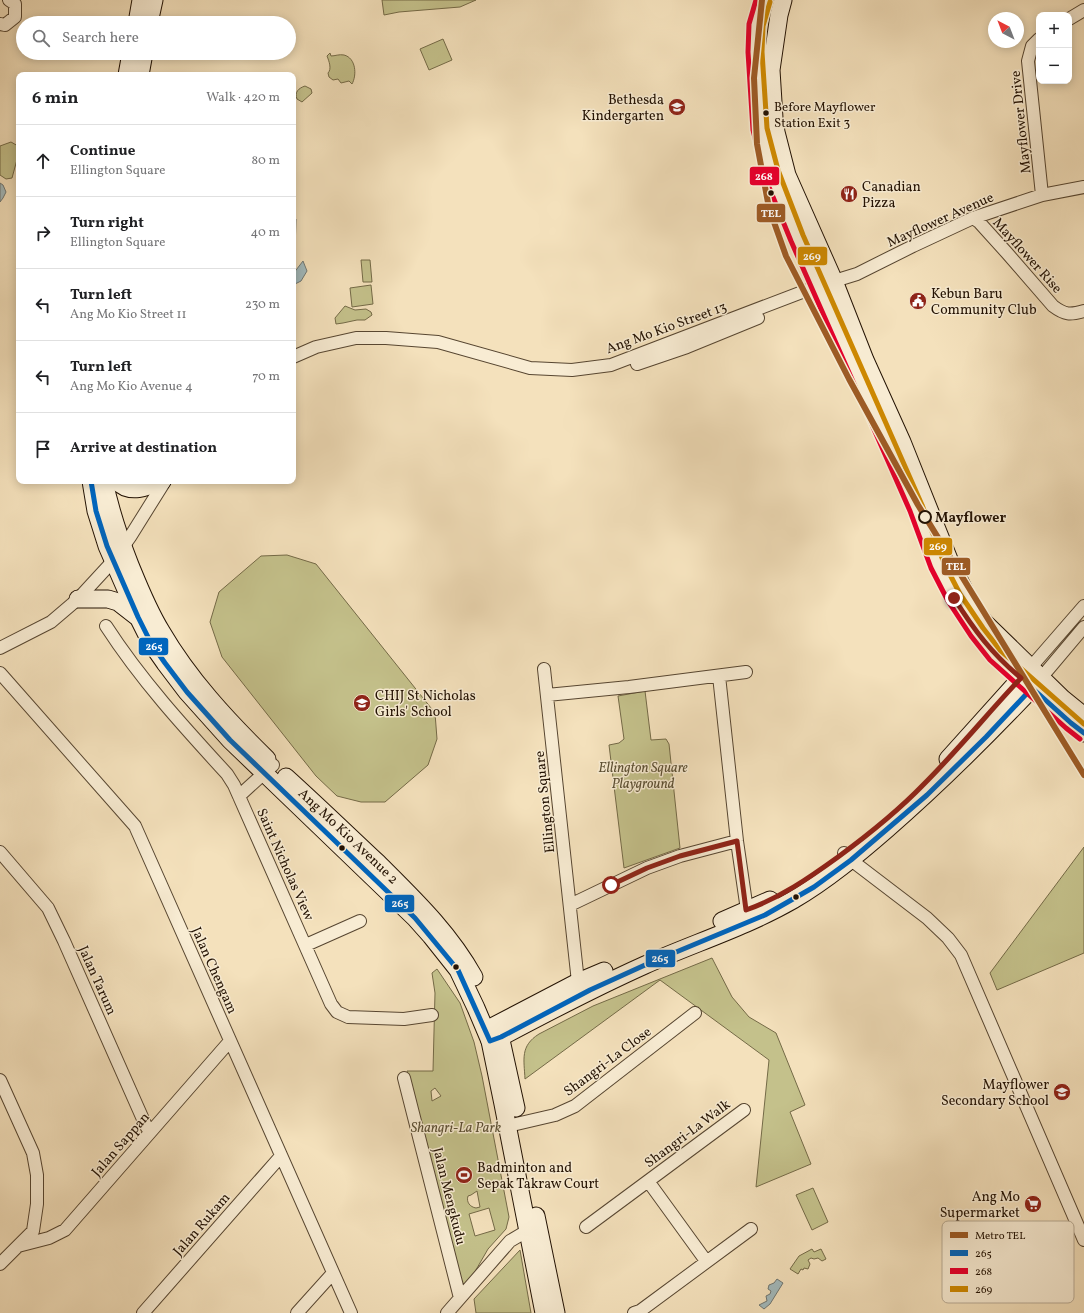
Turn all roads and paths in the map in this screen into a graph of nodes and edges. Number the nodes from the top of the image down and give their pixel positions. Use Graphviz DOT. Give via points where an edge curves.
graph roads {
  1 [pos="9,0"];
  2 [pos="141,0"];
  3 [pos="154,0"];
  4 [pos="763,0"];
  5 [pos="783,0"];
  6 [pos="1084,10"];
  7 [pos="138,16"];
  8 [pos="151,16"];
  9 [pos="1072,17"];
  10 [pos="0,24"];
  11 [pos="1036,42"];
  12 [pos="130,60"];
  13 [pos="143,60"];
  14 [pos="128,72"];
  15 [pos="141,72"];
  16 [pos="1084,187"];
  17 [pos="1042,196"];
  18 [pos="973,218"];
  19 [pos="857,274"];
  20 [pos="828,287"];
  21 [pos="1084,311"];
  22 [pos="296,356"];
  23 [pos="296,363"];
  24 [pos="92,484"];
  25 [pos="105,484"];
  26 [pos="122,484"];
  27 [pos="155,484"];
  28 [pos="163,484"];
  29 [pos="123,547"];
  30 [pos="113,561"];
  31 [pos="78,599"];
  32 [pos="1084,606"];
  33 [pos="138,617"];
  34 [pos="106,626"];
  35 [pos="1084,627"];
  36 [pos="0,648"];
  37 [pos="544,669"];
  38 [pos="746,672"];
  39 [pos="0,673"];
  40 [pos="719,676"];
  41 [pos="1031,678"];
  42 [pos="547,695"];
  43 [pos="1084,716"];
  44 [pos="1084,733"];
  45 [pos="269,769"];
  46 [pos="239,796"];
  47 [pos="737,841"];
  48 [pos="0,852"];
  49 [pos="847,856"];
  50 [pos="570,905"];
  51 [pos="747,916"];
  52 [pos="360,921"];
  53 [pos="306,945"];
  54 [pos="580,988"];
  55 [pos="695,1013"];
  56 [pos="432,1015"];
  57 [pos="493,1033"];
  58 [pos="230,1042"];
  59 [pos="404,1078"];
  60 [pos="0,1080"];
  61 [pos="744,1110"];
  62 [pos="513,1125"];
  63 [pos="150,1132"];
  64 [pos="281,1156"];
  65 [pos="648,1181"];
  66 [pos="586,1227"];
  67 [pos="751,1229"];
  68 [pos="533,1230"];
  69 [pos="1084,1240"];
  70 [pos="18,1246"];
  71 [pos="706,1262"];
  72 [pos="0,1264"];
  73 [pos="333,1273"];
  74 [pos="460,1298"];
  75 [pos="638,1312"];
  76 [pos="143,1313"];
  77 [pos="297,1313"];
  78 [pos="351,1313"];
  79 [pos="447,1313"];
  80 [pos="544,1313"];
  81 [pos="556,1313"];
  1 -- 10 [label="street" via="14,4 15,17 5,25"];
  2 -- 7 [label="main road"];
  3 -- 8 [label="main road"];
  4 -- 20 [label="main road" via="756,25 755,52 760,128 771,172 797,238"];
  5 -- 20 [label="main road" via="771,70 776,132 787,175"];
  6 -- 9 [label="street"];
  11 -- 17 [label="street, Mayflower Drive" via="1028,61"];
  12 -- 14 [label="main road"];
  13 -- 15 [label="main road"];
  16 -- 17 [label="street, Mayflower Avenue"];
  17 -- 18 [label="street, Mayflower Avenue"];
  18 -- 19 [label="street, Mayflower Avenue"];
  18 -- 21 [label="street, Mayflower Rise" via="1053,306 1061,312 1071,314"];
  19 -- 20 [label="street, Ang Mo Kio Street 13"];
  20 -- 22 [label="street, Ang Mo Kio Street 13" via="611,365 572,370 530,368 438,342 386,338 356,338 316,347"];
  20 -- 23 [label="street, Ang Mo Kio Street 13" via="686,347 613,372 572,377 529,375 432,348 388,345 357,345 318,353"];
  20 -- 41 [label="main road" via="863,353 967,596 984,622"];
  24 -- 30 [label="main road, Ang Mo Kio Avenue 2" via="96,511"];
  25 -- 29 [label="main road, Ang Mo Kio Avenue 2"];
  26 -- 27 [label="main road" via="134,489"];
  28 -- 29 [label="street"];
  29 -- 30 [label="street"];
  29 -- 45 [label="main road, Ang Mo Kio Avenue 2" via="160,631 206,694"];
  30 -- 31 [label="street"];
  30 -- 33 [label="main road, Ang Mo Kio Avenue 2"];
  31 -- 33 [label="main road" via="108,599 118,602"];
  31 -- 36 [label="street" via="50,622"];
  32 -- 41 [label="street"];
  33 -- 45 [label="main road, Ang Mo Kio Avenue 2" via="151,643 187,692 230,740"];
  34 -- 46 [label="street, Saint Nicholas View" via="160,700 227,774"];
  35 -- 41 [label="street"];
  37 -- 42 [label="street, Ellington Square"];
  38 -- 40 [label="street"];
  39 -- 58 [label="street, Jalan Chengam" via="135,826"];
  40 -- 42 [label="street"];
  40 -- 47 [label="street"];
  41 -- 43 [label="main road"];
  41 -- 44 [label="main road" via="1071,723"];
  41 -- 49 [label="main road" via="924,785"];
  42 -- 50 [label="street, Ellington Square"];
  45 -- 46 [label="street"];
  45 -- 57 [label="main road, Ang Mo Kio Avenue 2" via="431,936 458,970"];
  46 -- 53 [label="street, Saint Nicholas View"];
  47 -- 50 [label="street" via="680,856 647,868"];
  47 -- 51 [label="street"];
  48 -- 63 [label="street, Jalan Tarum" via="48,908"];
  49 -- 51 [label="main road"];
  49 -- 69 [label="street" via="927,918 961,955"];
  50 -- 54 [label="street, Ellington Square"];
  51 -- 54 [label="main road" via="645,965"];
  52 -- 53 [label="street"];
  53 -- 56 [label="street, Saint Nicholas View" via="331,1004 337,1012 348,1017 404,1019"];
  54 -- 57 [label="main road"];
  55 -- 62 [label="street, Shangri-La Close" via="575,1106 555,1115"];
  57 -- 62 [label="main road, Ang Mo Kio Avenue 2"];
  58 -- 63 [label="street, Jalan Sappan"];
  58 -- 64 [label="street, Jalan Chengam"];
  59 -- 74 [label="street, Jalan Mengkudu"];
  60 -- 70 [label="street" via="33,1153 37,1175 37,1204 33,1231"];
  61 -- 65 [label="street, Shangri-La Walk"];
  62 -- 68 [label="main road, Ang Mo Kio Avenue 2"];
  63 -- 70 [label="street, Jalan Sappan" via="65,1230 49,1238"];
  64 -- 73 [label="street, Jalan Chengam"];
  64 -- 76 [label="street, Jalan Rukam"];
  65 -- 66 [label="street, Shangri-La Walk"];
  65 -- 71 [label="street, Shangri-La Walk"];
  67 -- 71 [label="street"];
  68 -- 74 [label="street" via="510,1241"];
  68 -- 80 [label="main road, Ang Mo Kio Avenue 2"];
  68 -- 81 [label="main road, Ang Mo Kio Avenue 2"];
  70 -- 72 [label="street"];
  71 -- 75 [label="street"];
  73 -- 77 [label="street"];
  73 -- 78 [label="street, Jalan Chengam"];
  74 -- 79 [label="street"];
}
